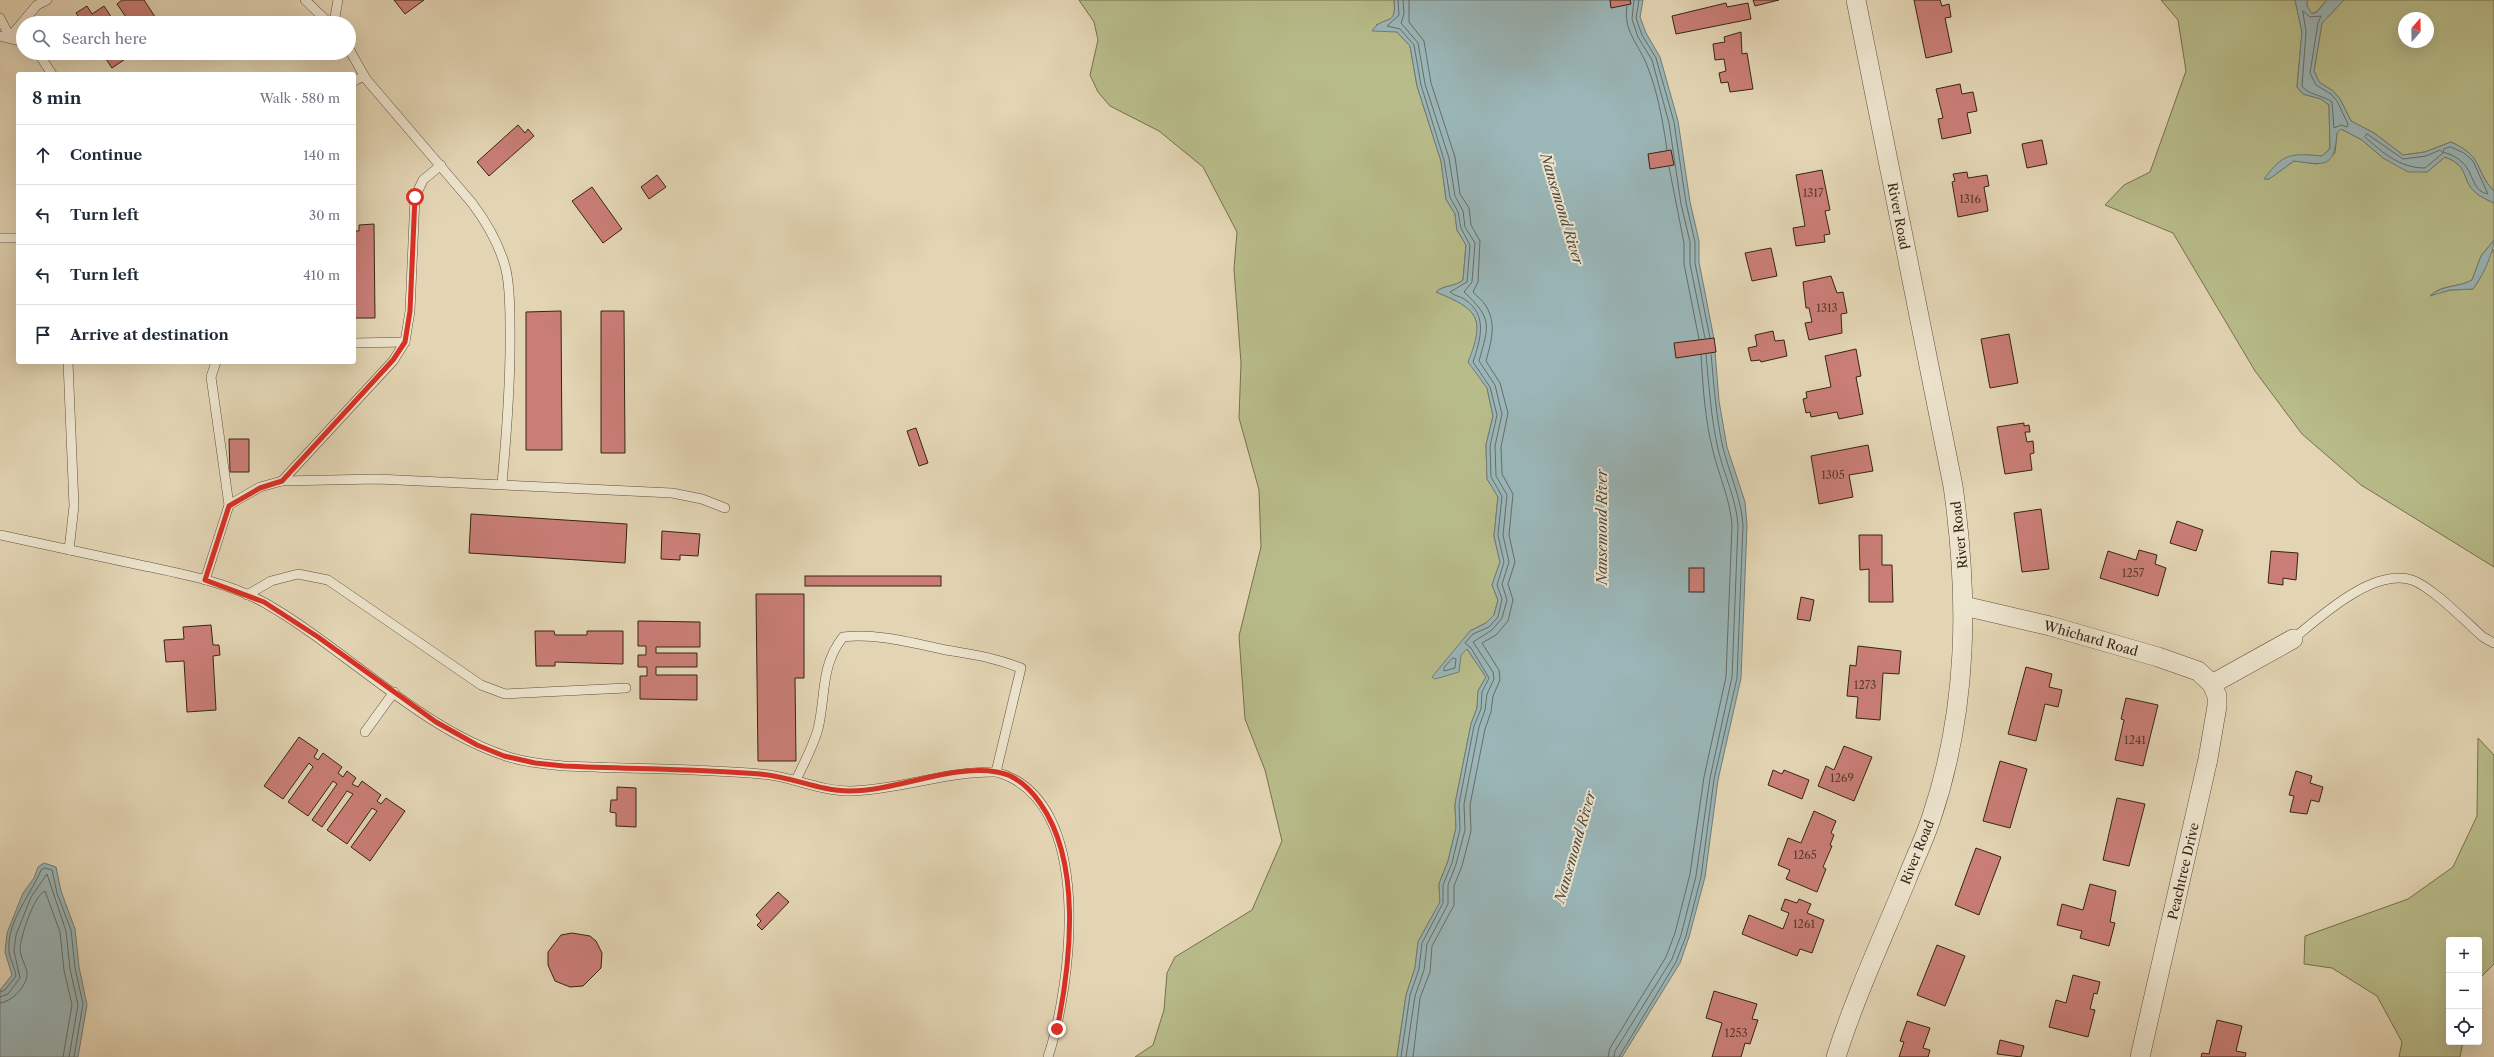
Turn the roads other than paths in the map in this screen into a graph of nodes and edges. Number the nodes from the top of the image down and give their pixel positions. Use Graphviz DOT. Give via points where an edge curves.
graph roads {
  1 [pos="47,0"];
  2 [pos="305,0"];
  3 [pos="338,0"];
  4 [pos="1856,0"];
  5 [pos="28,16"];
  6 [pos="322,16"];
  7 [pos="335,16"];
  8 [pos="0,18"];
  9 [pos="16,30"];
  10 [pos="0,36"];
  11 [pos="10,37"];
  12 [pos="16,39"];
  13 [pos="43,60"];
  14 [pos="355,60"];
  15 [pos="51,72"];
  16 [pos="364,76"];
  17 [pos="356,80"];
  18 [pos="441,166"];
  19 [pos="0,238"];
  20 [pos="16,238"];
  21 [pos="405,342"];
  22 [pos="356,343"];
  23 [pos="68,364"];
  24 [pos="215,364"];
  25 [pos="282,481"];
  26 [pos="502,483"];
  27 [pos="229,506"];
  28 [pos="725,508"];
  29 [pos="0,535"];
  30 [pos="69,550"];
  31 [pos="205,580"];
  32 [pos="247,595"];
  33 [pos="1964,606"];
  34 [pos="2293,639"];
  35 [pos="2494,643"];
  36 [pos="2212,684"];
  37 [pos="626,688"];
  38 [pos="394,692"];
  39 [pos="365,732"];
  40 [pos="996,772"];
  41 [pos="796,780"];
  42 [pos="1048,1057"];
  43 [pos="1836,1057"];
  44 [pos="2140,1057"];
  1 -- 5 [label="lane" via="37,5"];
  2 -- 6 [label="lane"];
  3 -- 7 [label="lane"];
  4 -- 33 [label="street, River Road" via="1953,486 1962,545"];
  8 -- 11 [label="lane"];
  9 -- 11 [label="lane"];
  10 -- 11 [label="lane"];
  11 -- 12 [label="lane"];
  13 -- 15 [label="lane"];
  14 -- 16 [label="lane"];
  16 -- 17 [label="lane"];
  16 -- 18 [label="lane"];
  18 -- 21 [label="lane" via="424,180 415,197 410,311"];
  18 -- 26 [label="lane" via="485,220 498,245 506,270 510,292 511,340"];
  19 -- 20 [label="lane"];
  21 -- 22 [label="lane"];
  21 -- 25 [label="lane" via="393,360"];
  23 -- 30 [label="lane" via="74,506"];
  24 -- 27 [label="lane" via="211,377"];
  25 -- 26 [label="lane" via="377,479"];
  25 -- 27 [label="lane" via="260,488"];
  26 -- 28 [label="lane" via="672,493"];
  27 -- 31 [label="lane"];
  29 -- 30 [label="lane"];
  30 -- 31 [label="lane"];
  31 -- 32 [label="lane"];
  32 -- 37 [label="lane" via="271,582 298,574 328,580 481,685 505,694"];
  32 -- 38 [label="lane" via="264,602 318,637"];
  33 -- 36 [label="street, Whichard Road" via="2050,626 2158,657 2198,671"];
  33 -- 43 [label="street, River Road" via="1961,671 1953,742 1946,772 1931,821"];
  34 -- 35 [label="lane" via="2354,594 2380,581 2394,578 2412,580 2425,587 2483,637"];
  34 -- 36 [label="street"];
  36 -- 44 [label="street, Peachtree Drive" via="2217,696 2217,706 2208,760"];
  38 -- 39 [label="lane"];
  38 -- 41 [label="lane" via="436,722 477,745 504,756 535,763 763,774"];
  40 -- 41 [label="lane" via="971,771 879,789 848,791 828,789"];
  40 -- 41 [label="lane" via="1021,668 996,658 904,640 862,635 843,638 831,655 818,728 811,750"];
  40 -- 42 [label="lane" via="1011,776 1027,786 1036,797 1049,816 1063,856 1068,903 1068,950 1064,996"];
}
